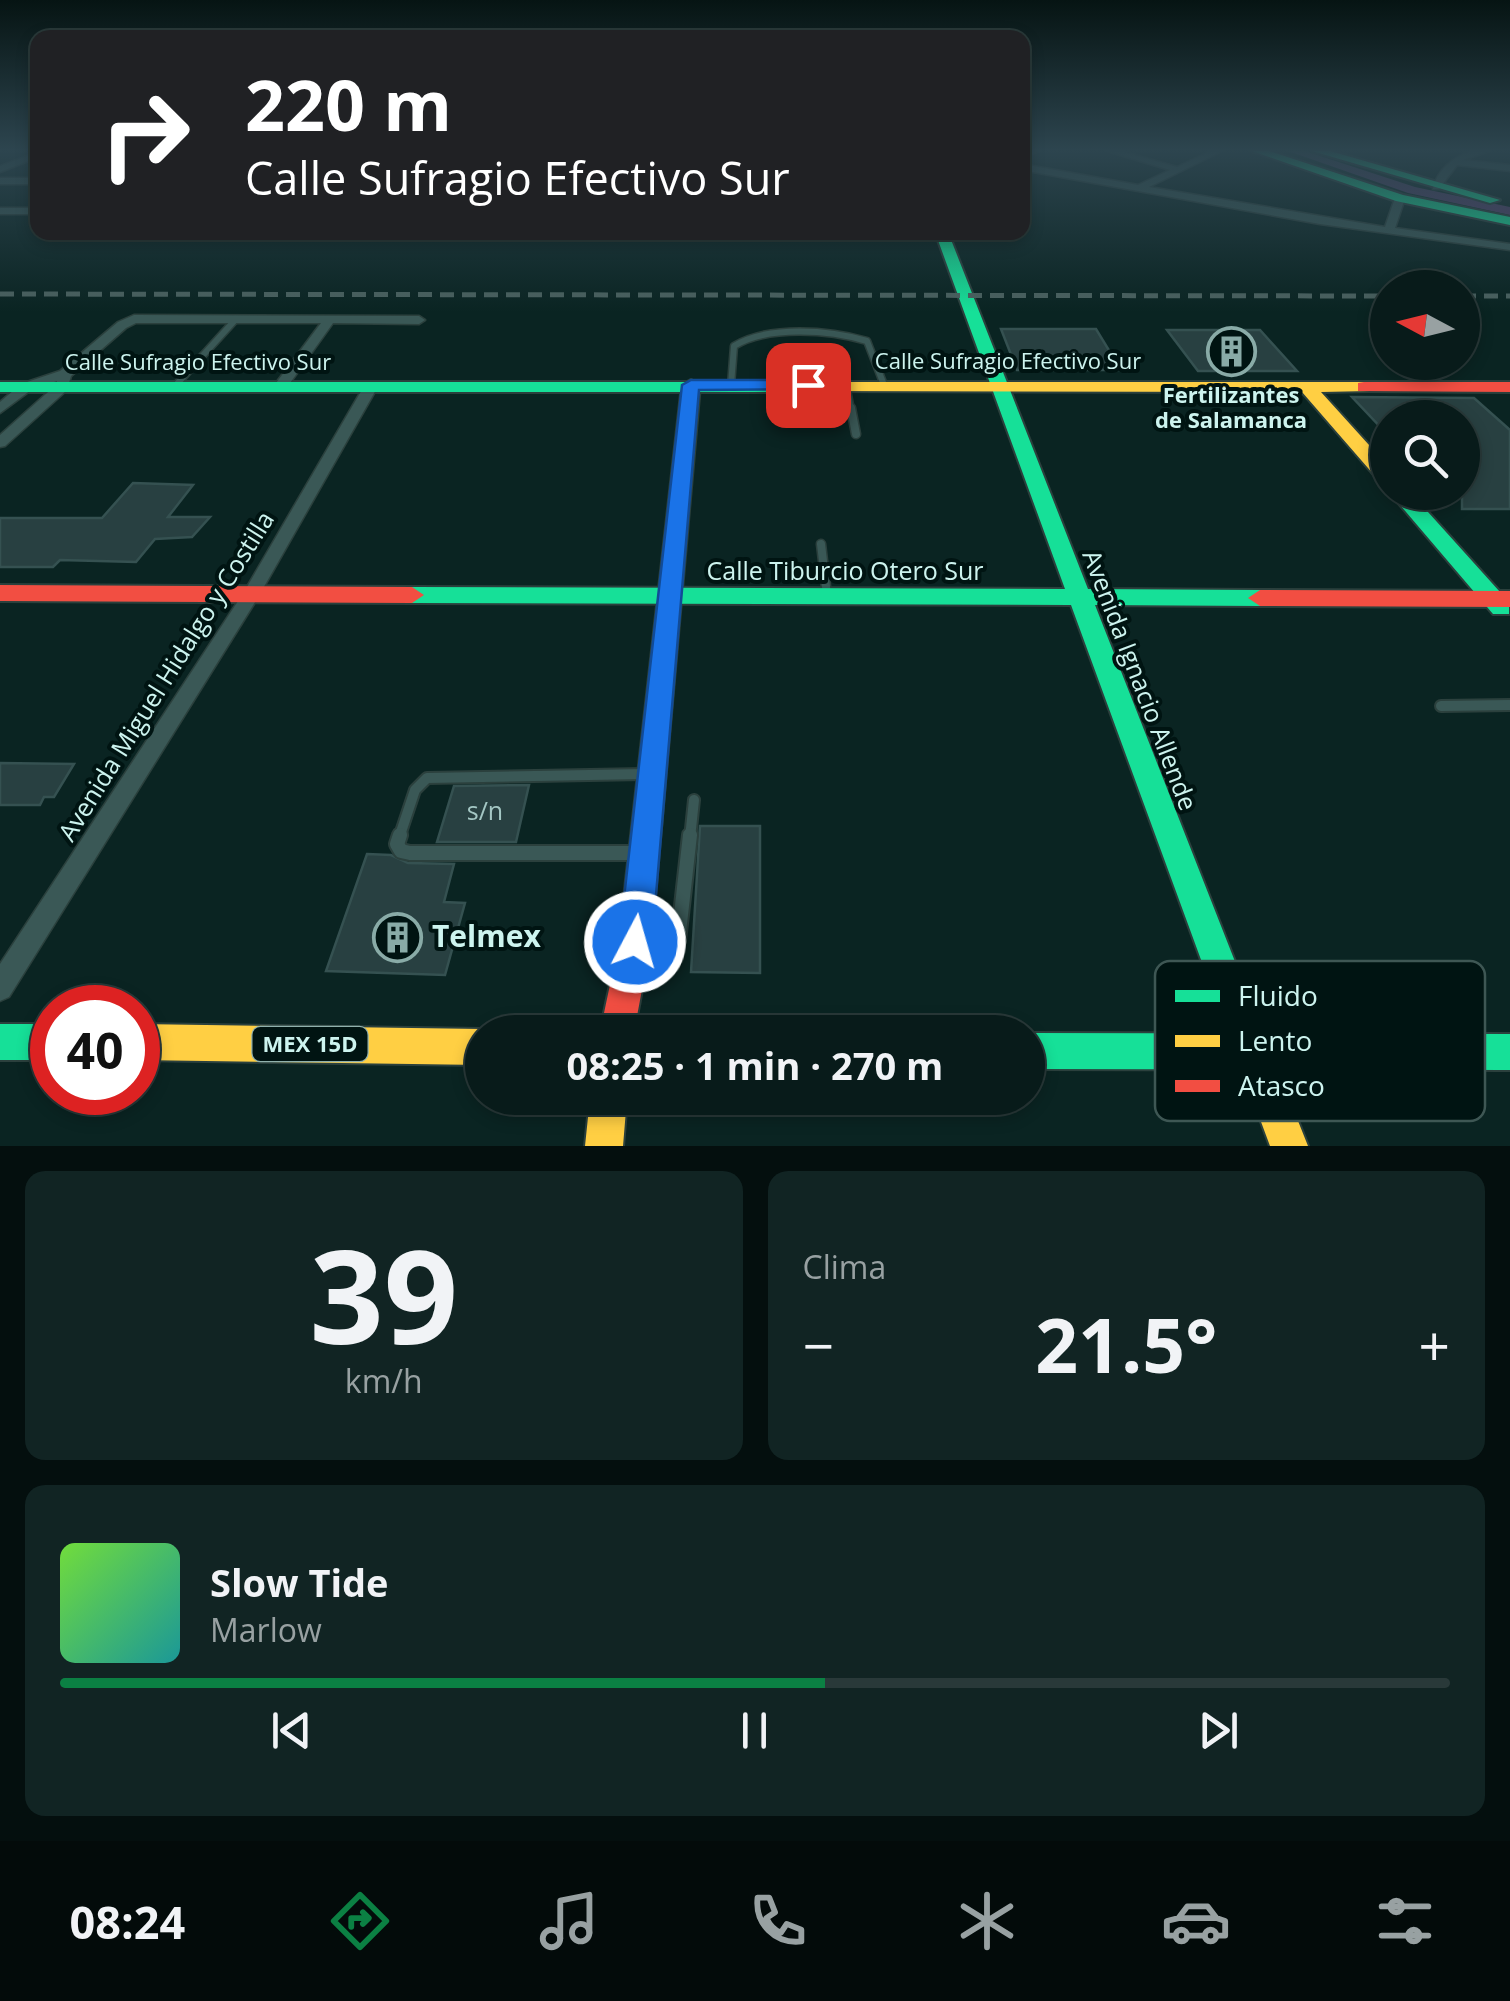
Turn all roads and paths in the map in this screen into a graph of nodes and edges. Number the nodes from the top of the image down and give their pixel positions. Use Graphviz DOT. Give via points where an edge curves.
graph roads {
  1 [pos="1233,204"];
  2 [pos="1398,204"];
  3 [pos="1430,204"];
  4 [pos="0,211"];
  5 [pos="30,211"];
  6 [pos="1510,222"];
  7 [pos="1389,232"];
  8 [pos="944,240"];
  9 [pos="1510,248"];
  10 [pos="236,319"];
  11 [pos="330,319"];
  12 [pos="420,320"];
  13 [pos="64,380"];
  14 [pos="691,385"];
  15 [pos="731,385"];
  16 [pos="846,385"];
  17 [pos="884,385"];
  18 [pos="998,385"];
  19 [pos="176,386"];
  20 [pos="1306,386"];
  21 [pos="0,387"];
  22 [pos="26,387"];
  23 [pos="280,387"];
  24 [pos="1510,387"];
  25 [pos="370,388"];
  26 [pos="0,409"];
  27 [pos="856,434"];
  28 [pos="0,443"];
  29 [pos="1370,459"];
  30 [pos="1416,510"];
  31 [pos="821,544"];
  32 [pos="0,594"];
  33 [pos="250,595"];
  34 [pos="827,598"];
  35 [pos="1079,598"];
  36 [pos="670,599"];
  37 [pos="1502,599"];
  38 [pos="1510,618"];
  39 [pos="1510,705"];
  40 [pos="1441,706"];
  41 [pos="652,774"];
  42 [pos="694,800"];
  43 [pos="644,854"];
  44 [pos="635,942"];
  45 [pos="1219,961"];
  46 [pos="0,988"];
  47 [pos="620,1015"];
  48 [pos="0,1042"];
  49 [pos="30,1042"];
  50 [pos="160,1042"];
  51 [pos="465,1046"];
  52 [pos="1045,1051"];
  53 [pos="1155,1052"];
  54 [pos="607,1115"];
  55 [pos="1280,1121"];
  56 [pos="604,1146"];
  57 [pos="1289,1146"];
  1 -- 7 [label="street"];
  2 -- 7 [label="street"];
  3 -- 6 [label="main road"];
  4 -- 5 [label="street"];
  7 -- 9 [label="street"];
  8 -- 18 [label="main road, Avenida Ignacio Allende"];
  10 -- 11 [label="street"];
  10 -- 13 [label="street" via="128,320"];
  10 -- 19 [label="lane"];
  11 -- 12 [label="street"];
  11 -- 23 [label="street"];
  13 -- 19 [label="main road, Calle Sufragio Efectivo Sur"];
  13 -- 22 [label="main road, Calle Sufragio Efectivo Sur"];
  13 -- 28 [label="street"];
  14 -- 15 [label="main road, Calle Sufragio Efectivo Sur"];
  14 -- 25 [label="main road, Calle Sufragio Efectivo Sur"];
  14 -- 36 [label="main road"];
  15 -- 16 [label="main road, Calle Sufragio Efectivo Sur"];
  15 -- 17 [label="lane" via="738,343 824,334 867,341"];
  16 -- 17 [label="main road, Calle Sufragio Efectivo Sur"];
  16 -- 27 [label="lane"];
  17 -- 18 [label="main road, Calle Sufragio Efectivo Sur"];
  18 -- 20 [label="main road, Calle Sufragio Efectivo Sur"];
  18 -- 35 [label="main road, Avenida Ignacio Allende"];
  19 -- 23 [label="main road, Calle Sufragio Efectivo Sur"];
  20 -- 24 [label="main road, Calle Sufragio Efectivo Sur"];
  20 -- 29 [label="main road"];
  21 -- 22 [label="main road, Calle Sufragio Efectivo Sur"];
  22 -- 26 [label="street"];
  23 -- 25 [label="main road, Calle Sufragio Efectivo Sur"];
  25 -- 33 [label="street, Avenida Miguel Hidalgo y Costilla"];
  30 -- 37 [label="main road"];
  31 -- 34 [label="lane"];
  32 -- 33 [label="main road, Calle Tiburcio Otero Sur"];
  33 -- 36 [label="main road, Calle Tiburcio Otero Sur"];
  33 -- 46 [label="street, Avenida Miguel Hidalgo y Costilla"];
  34 -- 35 [label="main road, Calle Tiburcio Otero Sur"];
  34 -- 36 [label="main road, Calle Tiburcio Otero Sur"];
  35 -- 37 [label="main road, Calle Tiburcio Otero Sur"];
  35 -- 45 [label="main road, Avenida Ignacio Allende"];
  36 -- 41 [label="main road"];
  37 -- 38 [label="main road"];
  39 -- 40 [label="lane"];
  41 -- 43 [label="main road"];
  41 -- 43 [label="lane" via="427,778 415,790 398,844 410,853"];
  42 -- 44 [label="lane" via="678,941"];
  43 -- 44 [label="main road"];
  44 -- 47 [label="main road"];
  48 -- 49 [label="main road"];
  50 -- 51 [label="main road, MEX 15D"];
  52 -- 53 [label="main road"];
  54 -- 56 [label="main road"];
  55 -- 57 [label="main road, Avenida Ignacio Allende"];
}
